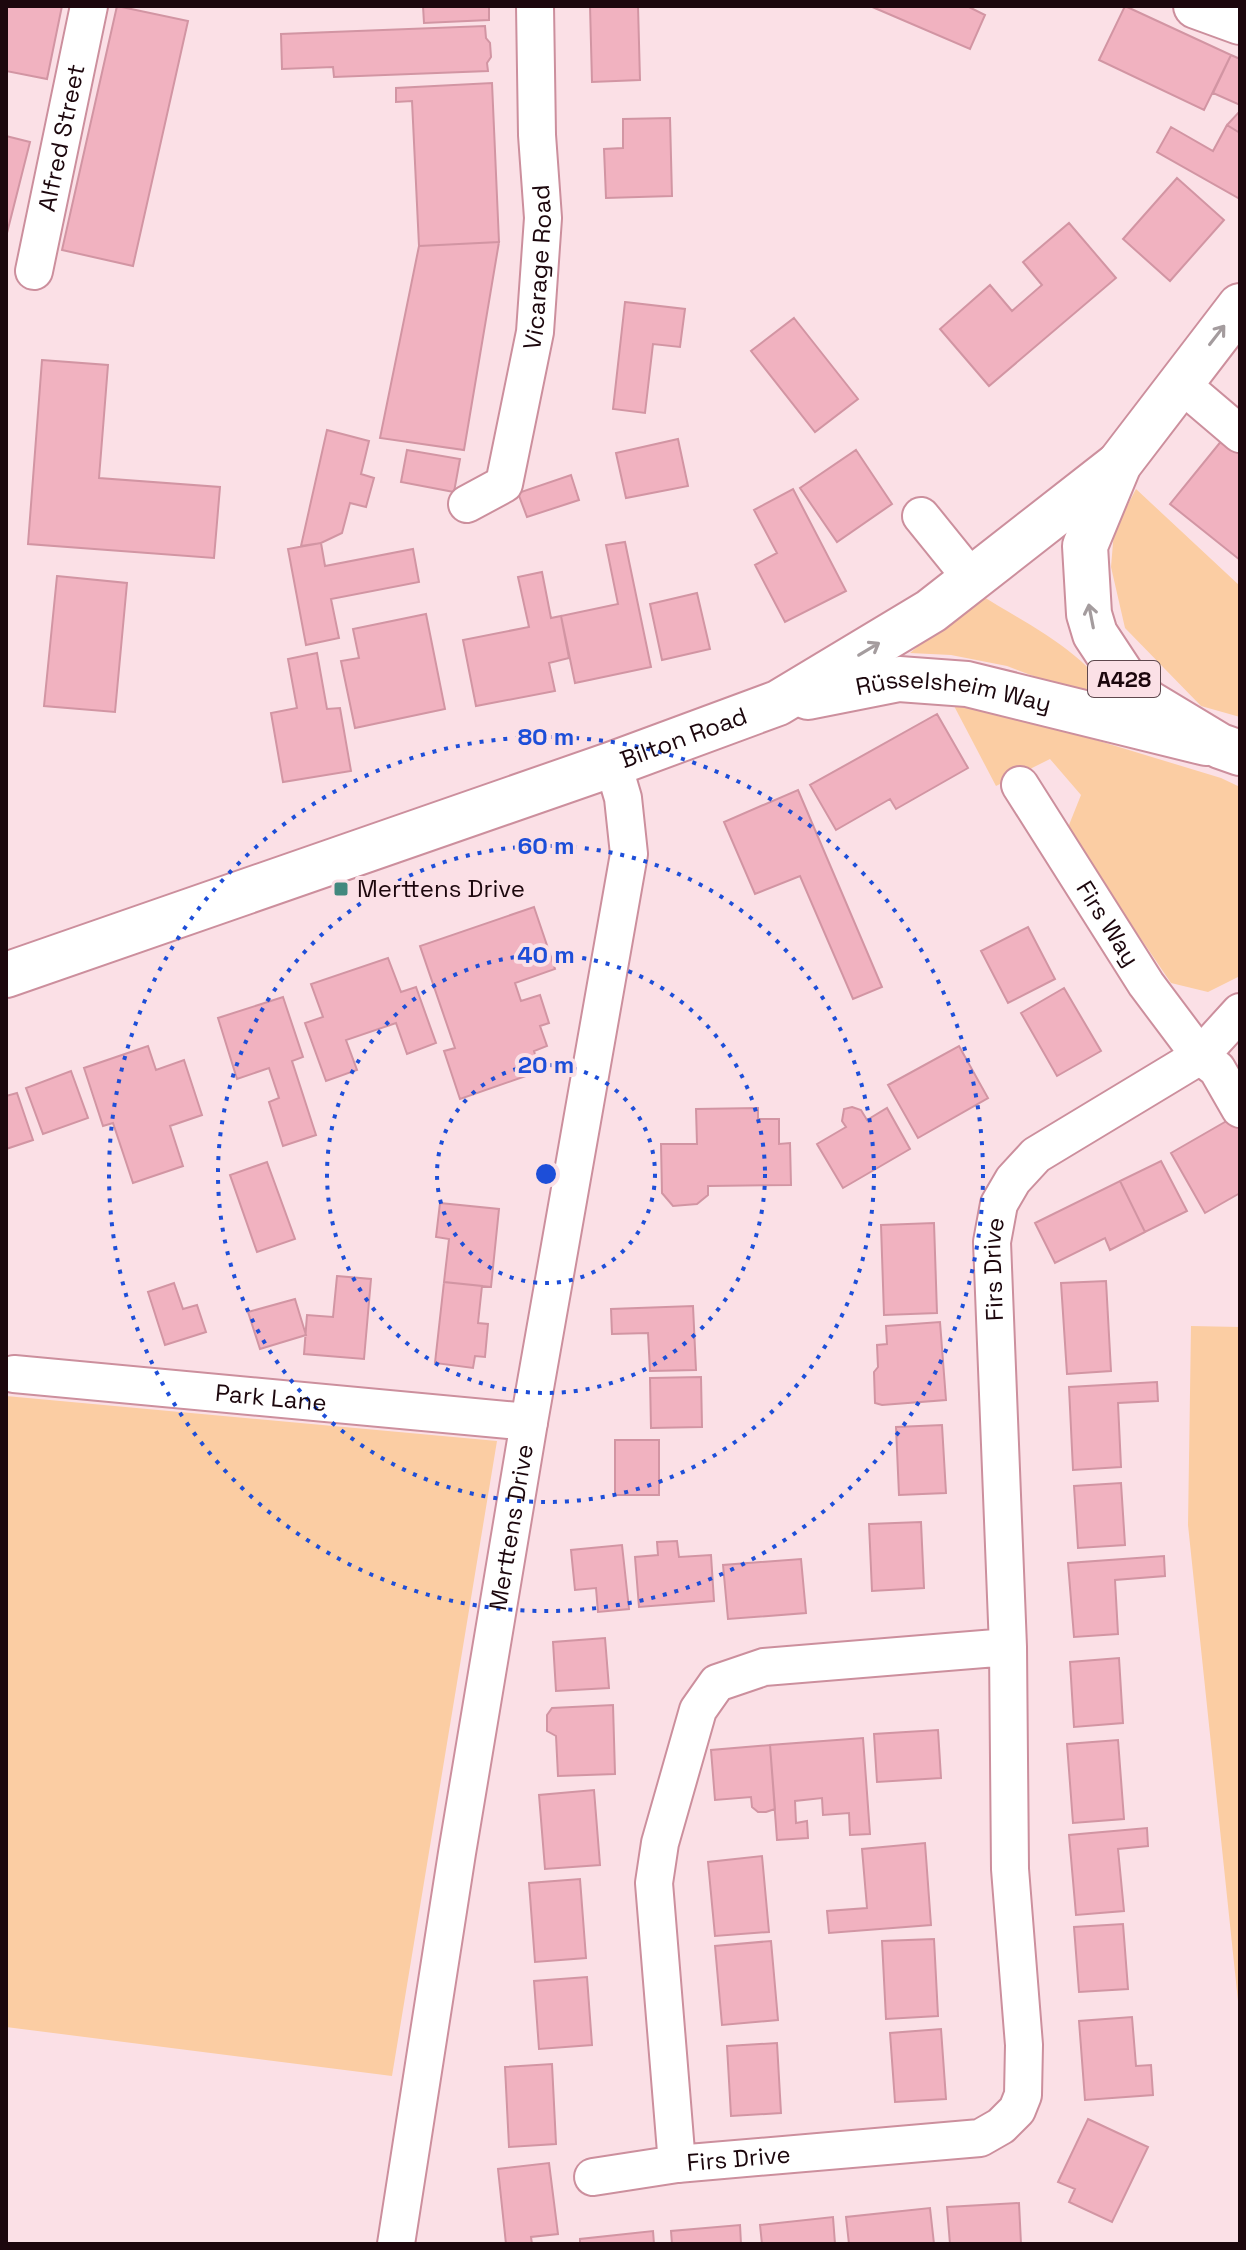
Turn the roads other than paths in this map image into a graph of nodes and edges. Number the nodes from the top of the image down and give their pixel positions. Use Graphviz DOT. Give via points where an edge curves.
graph roads {
  1 [pos="89,6"];
  2 [pos="535,6"];
  3 [pos="1196,6"];
  4 [pos="1240,22"];
  5 [pos="34,271"];
  6 [pos="1240,306"];
  7 [pos="1180,383"];
  8 [pos="1240,434"];
  9 [pos="1119,464"];
  10 [pos="467,504"];
  11 [pos="921,516"];
  12 [pos="972,579"];
  13 [pos="778,703"];
  14 [pos="1230,750"];
  15 [pos="613,764"];
  16 [pos="1020,785"];
  17 [pos="6,975"];
  18 [pos="1240,1012"];
  19 [pos="1200,1056"];
  20 [pos="1240,1109"];
  21 [pos="14,1374"];
  22 [pos="529,1422"];
  23 [pos="1008,1647"];
  24 [pos="677,2164"];
  25 [pos="593,2177"];
  26 [pos="396,2244"];
  1 -- 5 [label="street, Alfred Street"];
  2 -- 10 [label="street, Vicarage Road" via="543,218 535,332 504,484"];
  3 -- 4 [label="main road"];
  7 -- 6 [label="main road, Bilton Road / A428, one-way"];
  7 -- 8 [label="street"];
  7 -- 9 [label="main road, Bilton Road / A428"];
  9 -- 12 [label="main road, Bilton Road"];
  14 -- 9 [label="main road, Rüsselsheim Way / A428, one-way" via="1147,702 1095,634 1085,546"];
  11 -- 12 [label="street"];
  13 -- 12 [label="main road, Bilton Road, one-way" via="931,611"];
  13 -- 14 [label="main road, Rüsselsheim Way" via="899,679 967,684"];
  13 -- 15 [label="main road, Bilton Road"];
  15 -- 17 [label="main road, Bilton Road"];
  15 -- 22 [label="street, Merttens Drive" via="629,854"];
  16 -- 19 [label="street, Firs Way" via="1146,984"];
  18 -- 19 [label="street, Firs Drive"];
  19 -- 20 [label="street, Firs Way" via="1217,1069"];
  19 -- 23 [label="street, Firs Drive" via="1036,1155 999,1204 992,1242"];
  21 -- 22 [label="street, Park Lane"];
  22 -- 26 [label="street, Merttens Drive"];
  23 -- 24 [label="street, Firs Drive" via="764,1667 717,1683 698,1710 660,1843 654,1883"];
  23 -- 24 [label="street, Firs Drive" via="1010,1869 1024,2045 1023,2095 1017,2110 980,2138"];
  24 -- 25 [label="street"];
}
